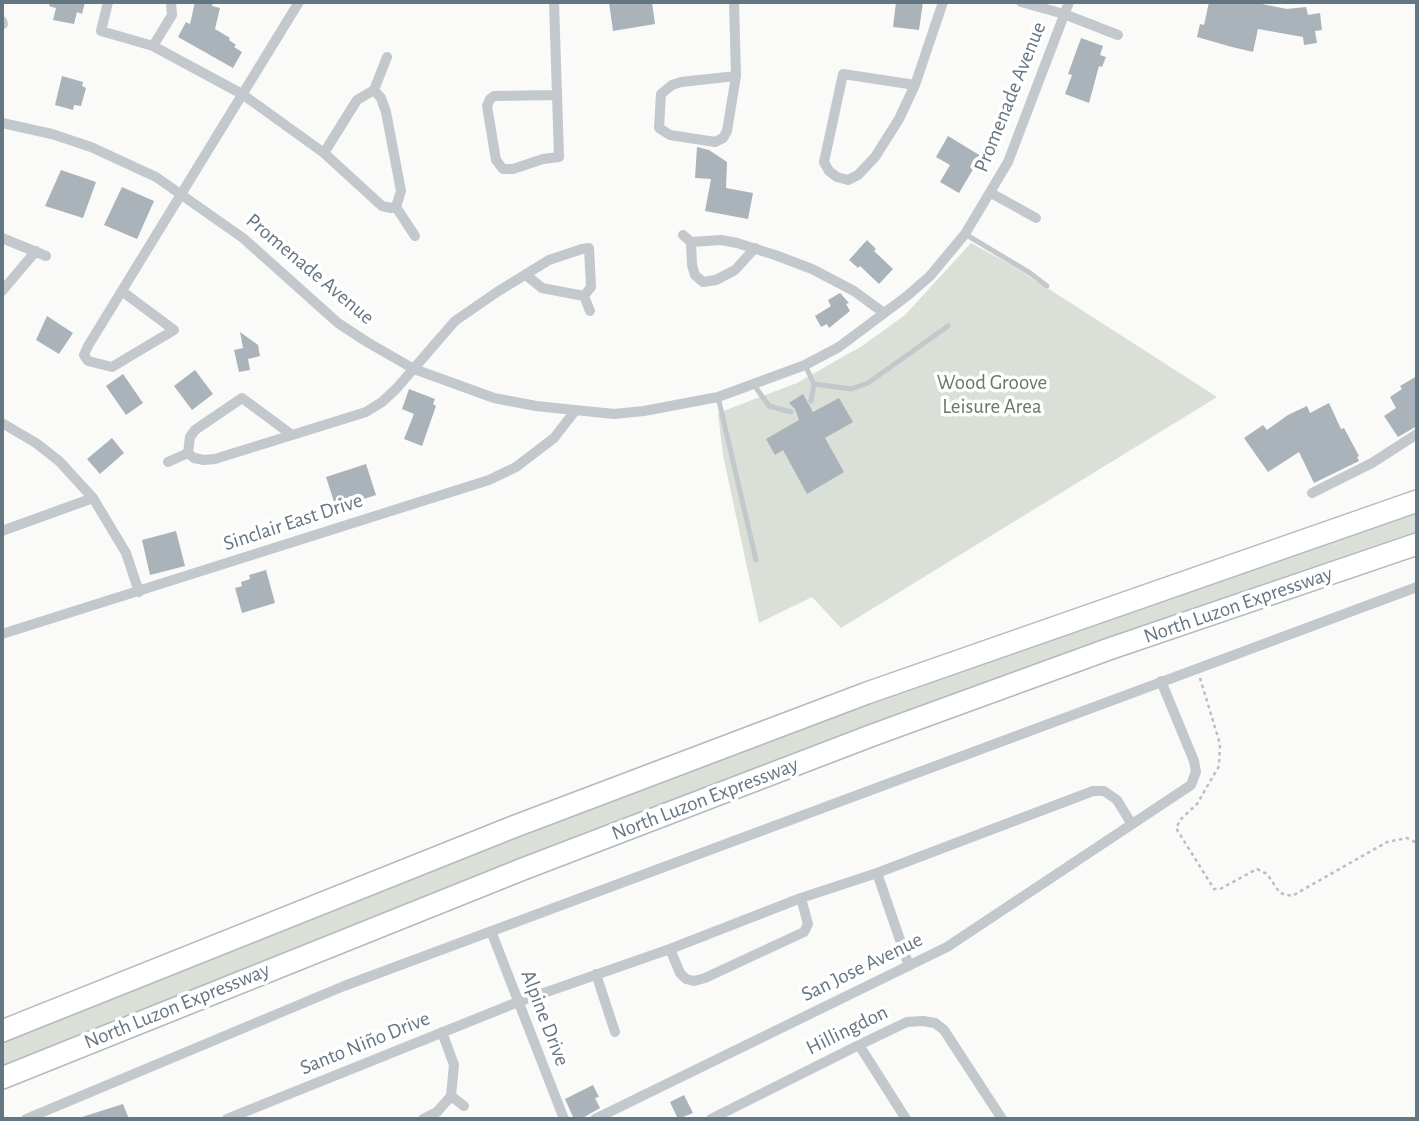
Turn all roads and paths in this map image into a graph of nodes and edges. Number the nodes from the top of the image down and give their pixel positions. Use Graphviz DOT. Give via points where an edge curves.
graph roads {
  1 [pos="108,2"];
  2 [pos="171,2"];
  3 [pos="299,2"];
  4 [pos="554,2"];
  5 [pos="734,2"];
  6 [pos="943,2"];
  7 [pos="1021,2"];
  8 [pos="1069,2"];
  9 [pos="1064,14"];
  10 [pos="1118,35"];
  11 [pos="153,46"];
  12 [pos="387,57"];
  13 [pos="736,76"];
  14 [pos="915,85"];
  15 [pos="374,90"];
  16 [pos="242,94"];
  17 [pos="556,95"];
  18 [pos="2,123"];
  19 [pos="324,153"];
  20 [pos="991,193"];
  21 [pos="182,194"];
  22 [pos="396,206"];
  23 [pos="1036,218"];
  24 [pos="965,234"];
  25 [pos="415,236"];
  26 [pos="2,238"];
  27 [pos="755,248"];
  28 [pos="526,275"];
  29 [pos="1047,286"];
  30 [pos="2,291"];
  31 [pos="123,292"];
  32 [pos="584,296"];
  33 [pos="590,311"];
  34 [pos="884,313"];
  35 [pos="948,326"];
  36 [pos="806,365"];
  37 [pos="414,369"];
  38 [pos="814,384"];
  39 [pos="754,386"];
  40 [pos="718,397"];
  41 [pos="811,401"];
  42 [pos="575,411"];
  43 [pos="791,412"];
  44 [pos="2,424"];
  45 [pos="1417,434"];
  46 [pos="292,435"];
  47 [pos="188,453"];
  48 [pos="168,461"];
  49 [pos="1312,493"];
  50 [pos="93,498"];
  51 [pos="1417,501"];
  52 [pos="2,531"];
  53 [pos="1417,544"];
  54 [pos="756,560"];
  55 [pos="1417,587"];
  56 [pos="139,592"];
  57 [pos="2,634"];
  58 [pos="1198,668"];
  59 [pos="1161,681"];
  60 [pos="1131,823"];
  61 [pos="1417,843"];
  62 [pos="877,873"];
  63 [pos="801,898"];
  64 [pos="491,931"];
  65 [pos="670,949"];
  66 [pos="909,966"];
  67 [pos="597,974"];
  68 [pos="518,1002"];
  69 [pos="2,1031"];
  70 [pos="442,1032"];
  71 [pos="615,1032"];
  72 [pos="859,1045"];
  73 [pos="2,1077"];
  74 [pos="451,1096"];
  75 [pos="464,1106"];
  76 [pos="26,1119"];
  77 [pos="227,1119"];
  78 [pos="423,1119"];
  79 [pos="564,1119"];
  80 [pos="595,1119"];
  81 [pos="711,1119"];
  82 [pos="906,1119"];
  83 [pos="1002,1119"];
  1 -- 11 [label="street" via="101,31"];
  2 -- 11 [label="street" via="172,15"];
  3 -- 16 [label="street"];
  4 -- 17 [label="street"];
  5 -- 13 [label="street"];
  6 -- 14 [label="street"];
  7 -- 9 [label="street"];
  8 -- 9 [label="street, Promenade Avenue"];
  9 -- 10 [label="street"];
  9 -- 20 [label="street, Promenade Avenue" via="1019,135"];
  11 -- 16 [label="street"];
  12 -- 15 [label="street"];
  13 -- 13 [label="street" via="723,138 715,142 670,135 659,128 661,94 672,85"];
  14 -- 14 [label="street" via="875,157 858,175 848,180 829,171 824,162 843,74"];
  15 -- 19 [label="street" via="358,100"];
  15 -- 22 [label="street" via="386,112 401,191"];
  16 -- 19 [label="street"];
  16 -- 21 [label="street"];
  17 -- 17 [label="street" via="558,156 503,169 496,160 487,106 490,99"];
  18 -- 21 [label="street, Promenade Avenue" via="91,146"];
  19 -- 22 [label="street" via="382,206"];
  20 -- 23 [label="street"];
  20 -- 24 [label="street, Promenade Avenue"];
  21 -- 31 [label="street"];
  21 -- 37 [label="street, Promenade Avenue" via="243,238 338,323"];
  22 -- 25 [label="street"];
  24 -- 29 [label="lane"];
  24 -- 34 [label="street, Promenade Avenue" via="930,276"];
  26 -- 30 [label="street" via="41,253"];
  27 -- 27 [label="street" via="721,240 687,239 701,287 735,270"];
  27 -- 34 [label="street" via="812,269"];
  28 -- 32 [label="street" via="542,288"];
  28 -- 32 [label="street" via="549,260 589,248 591,287"];
  28 -- 37 [label="street" via="455,321"];
  31 -- 31 [label="street" via="174,330 112,367 88,361 85,351"];
  32 -- 33 [label="street"];
  34 -- 36 [label="street, Promenade Avenue"];
  35 -- 38 [label="lane" via="868,383 850,388"];
  36 -- 38 [label="lane"];
  36 -- 39 [label="street, Promenade Avenue"];
  37 -- 42 [label="street, Promenade Avenue" via="494,398"];
  37 -- 46 [label="street" via="366,412"];
  38 -- 41 [label="lane"];
  39 -- 40 [label="street, Promenade Avenue"];
  39 -- 43 [label="lane" via="769,406"];
  40 -- 42 [label="street, Promenade Avenue" via="614,414"];
  40 -- 54 [label="lane"];
  42 -- 56 [label="street, Sinclair East Drive" via="554,438 516,467 489,480"];
  44 -- 50 [label="street" via="59,461"];
  45 -- 49 [label="street"];
  46 -- 47 [label="street" via="215,459 194,458"];
  46 -- 47 [label="street" via="242,398 195,430"];
  47 -- 48 [label="street"];
  50 -- 52 [label="street"];
  50 -- 56 [label="street" via="126,554"];
  51 -- 69 [label="highway, North Luzon Expressway" via="867,693 513,827"];
  53 -- 73 [label="highway, North Luzon Expressway" via="873,734"];
  55 -- 58 [label="street"];
  56 -- 57 [label="street, Sinclair East Drive"];
  58 -- 59 [label="street"];
  58 -- 61 [label="path" via="1220,744 1219,766 1197,804 1176,828 1214,889 1257,869 1267,874 1280,893 1292,896 1387,842 1407,838"];
  59 -- 60 [label="street, San Jose Avenue" via="1196,772 1191,785"];
  59 -- 64 [label="street"];
  60 -- 62 [label="street, Santo Niño Drive" via="1118,800 1104,790 1093,791"];
  60 -- 66 [label="street, San Jose Avenue" via="947,947"];
  62 -- 63 [label="street, Santo Niño Drive"];
  62 -- 66 [label="street"];
  63 -- 65 [label="street, Santo Niño Drive"];
  63 -- 65 [label="street" via="808,924 804,932 705,978 686,979"];
  64 -- 68 [label="street, Alpine Drive"];
  64 -- 76 [label="street" via="344,986"];
  65 -- 67 [label="street, Santo Niño Drive"];
  66 -- 80 [label="street, San Jose Avenue"];
  67 -- 68 [label="street, Santo Niño Drive"];
  67 -- 71 [label="street"];
  68 -- 70 [label="street, Santo Niño Drive"];
  68 -- 79 [label="street, Alpine Drive"];
  70 -- 74 [label="street" via="454,1065"];
  70 -- 77 [label="street, Santo Niño Drive"];
  72 -- 81 [label="street, Hillingdon"];
  72 -- 82 [label="street"];
  72 -- 83 [label="street, Hillingdon" via="907,1023 936,1020"];
  74 -- 75 [label="street"];
  74 -- 78 [label="street"];
}
